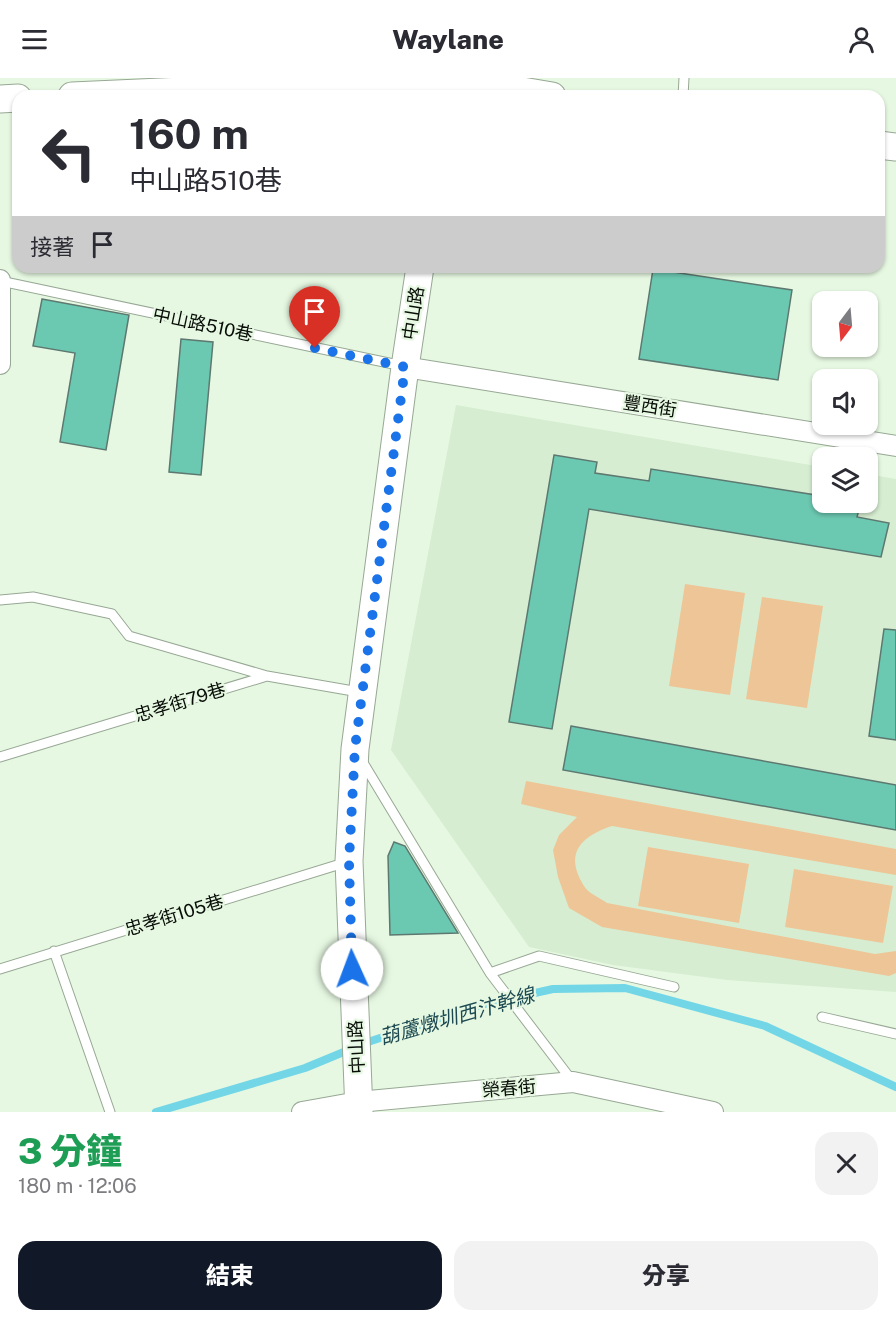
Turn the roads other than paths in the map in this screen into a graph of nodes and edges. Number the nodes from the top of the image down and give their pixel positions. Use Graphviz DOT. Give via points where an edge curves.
graph roads {
  1 [pos="450,78"];
  2 [pos="198,90"];
  3 [pos="518,90"];
  4 [pos="419,273"];
  5 [pos="0,280"];
  6 [pos="0,364"];
  7 [pos="405,367"];
  8 [pos="896,446"];
  9 [pos="0,600"];
  10 [pos="267,676"];
  11 [pos="364,692"];
  12 [pos="355,748"];
  13 [pos="0,757"];
  14 [pos="349,861"];
  15 [pos="54,951"];
  16 [pos="0,969"];
  17 [pos="490,973"];
  18 [pos="674,987"];
  19 [pos="822,1017"];
  20 [pos="896,1034"];
  21 [pos="573,1082"];
  22 [pos="358,1107"];
  23 [pos="110,1112"];
  24 [pos="302,1112"];
  25 [pos="713,1112"];
  1 -- 2 [label="street"];
  1 -- 3 [label="street"];
  4 -- 7 [label="street, 中山路"];
  5 -- 6 [label="street"];
  5 -- 7 [label="lane, 中山路510巷"];
  7 -- 8 [label="street, 豐西街"];
  7 -- 11 [label="street, 中山路"];
  9 -- 10 [label="lane" via="33,597 112,614 129,636"];
  10 -- 11 [label="lane, 忠孝街79巷"];
  10 -- 13 [label="lane, 忠孝街79巷"];
  11 -- 12 [label="street, 中山路"];
  12 -- 14 [label="street, 中山路"];
  12 -- 17 [label="lane"];
  14 -- 15 [label="lane, 忠孝街105巷"];
  14 -- 22 [label="street, 中山路"];
  15 -- 16 [label="lane, 忠孝街105巷"];
  15 -- 23 [label="lane"];
  17 -- 18 [label="lane" via="539,956"];
  17 -- 21 [label="lane"];
  19 -- 20 [label="lane"];
  21 -- 22 [label="street, 榮春街"];
  21 -- 25 [label="street, 榮春街"];
  22 -- 24 [label="street, 榮春街"];
}
